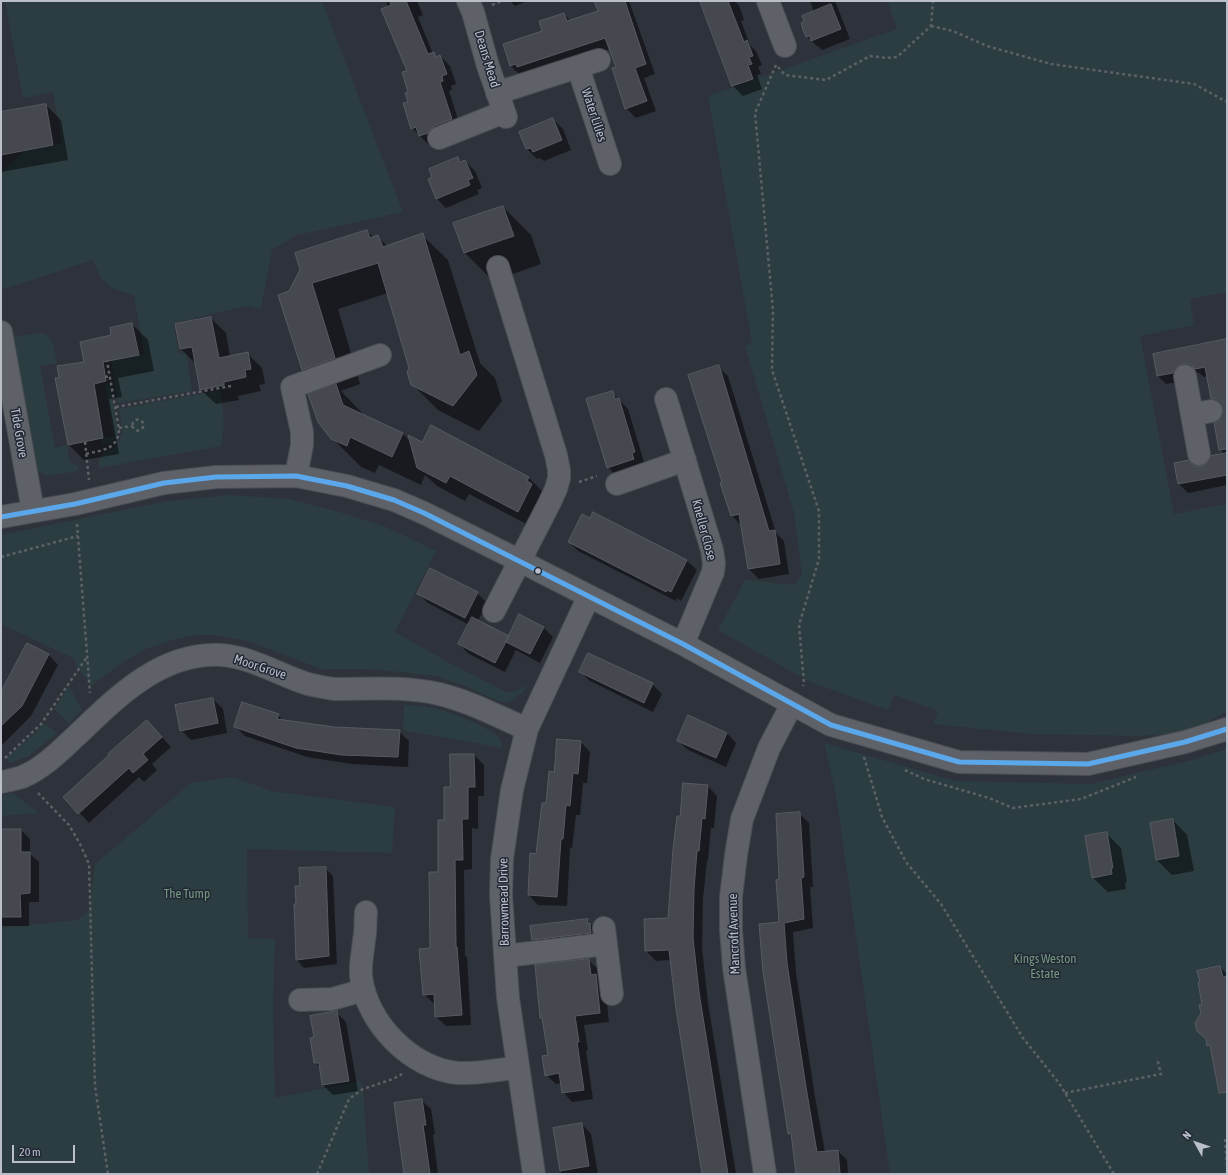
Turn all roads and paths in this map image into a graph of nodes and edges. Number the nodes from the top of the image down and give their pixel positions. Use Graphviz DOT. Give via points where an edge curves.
graph roads {
  1 [pos="468,1"];
  2 [pos="768,1"];
  3 [pos="933,1"];
  4 [pos="931,26"];
  5 [pos="785,46"];
  6 [pos="600,60"];
  7 [pos="578,66"];
  8 [pos="1227,102"];
  9 [pos="502,107"];
  10 [pos="439,138"];
  11 [pos="610,164"];
  12 [pos="498,267"];
  13 [pos="1,332"];
  14 [pos="380,355"];
  15 [pos="107,361"];
  16 [pos="110,376"];
  17 [pos="1185,376"];
  18 [pos="105,377"];
  19 [pos="231,386"];
  20 [pos="666,399"];
  21 [pos="116,408"];
  22 [pos="132,426"];
  23 [pos="119,428"];
  24 [pos="85,442"];
  25 [pos="86,454"];
  26 [pos="1199,454"];
  27 [pos="685,460"];
  28 [pos="296,476"];
  29 [pos="617,484"];
  30 [pos="83,502"];
  31 [pos="33,511"];
  32 [pos="1,517"];
  33 [pos="78,536"];
  34 [pos="1,557"];
  35 [pos="520,561"];
  36 [pos="589,596"];
  37 [pos="494,611"];
  38 [pos="683,644"];
  39 [pos="87,656"];
  40 [pos="792,704"];
  41 [pos="92,721"];
  42 [pos="527,729"];
  43 [pos="1227,729"];
  44 [pos="864,757"];
  45 [pos="2,761"];
  46 [pos="23,776"];
  47 [pos="1,782"];
  48 [pos="366,912"];
  49 [pos="505,956"];
  50 [pos="364,990"];
  51 [pos="612,994"];
  52 [pos="300,1000"];
  53 [pos="1157,1058"];
  54 [pos="423,1062"];
  55 [pos="518,1067"];
  56 [pos="1065,1093"];
  57 [pos="1225,1139"];
  58 [pos="1227,1167"];
  59 [pos="108,1174"];
  60 [pos="317,1174"];
  61 [pos="534,1174"];
  62 [pos="765,1174"];
  63 [pos="1114,1174"];
  1 -- 9 [label="street, Deans Mead"];
  2 -- 5 [label="street"];
  3 -- 4 [label="path"];
  4 -- 8 [label="path" via="953,31 987,46 1051,64 1194,84"];
  4 -- 40 [label="path" via="897,57 870,56 826,80 785,75 776,65 755,113 773,310 772,370 819,511 819,559 799,625 804,682"];
  6 -- 7 [label="street"];
  7 -- 9 [label="street"];
  7 -- 11 [label="street, Water Lilies"];
  9 -- 10 [label="street"];
  12 -- 35 [label="street" via="513,287 559,470 559,478 550,504"];
  13 -- 31 [label="street, Tide Grove"];
  14 -- 28 [label="street" via="292,387 302,432"];
  15 -- 16 [label="path"];
  16 -- 18 [label="path"];
  16 -- 21 [label="path"];
  17 -- 26 [label="street" via="1202,413"];
  19 -- 21 [label="path"];
  20 -- 27 [label="street, Kneller Close"];
  21 -- 23 [label="path"];
  22 -- 22 [label="path" via="137,419 144,424 140,430 135,430"];
  22 -- 23 [label="path"];
  23 -- 25 [label="path" via="118,440 113,445"];
  24 -- 25 [label="path"];
  25 -- 30 [label="path"];
  27 -- 29 [label="street"];
  27 -- 38 [label="street, Kneller Close" via="714,564 706,593"];
  28 -- 30 [label="street" via="216,477 171,482"];
  28 -- 35 [label="street" via="347,486 394,500"];
  30 -- 31 [label="street"];
  30 -- 33 [label="path"];
  31 -- 32 [label="street"];
  33 -- 34 [label="path"];
  33 -- 39 [label="path"];
  35 -- 36 [label="street"];
  35 -- 37 [label="street"];
  36 -- 38 [label="street"];
  36 -- 42 [label="street, Barrowmead Drive"];
  38 -- 40 [label="street"];
  39 -- 41 [label="path"];
  39 -- 45 [label="path" via="41,724"];
  40 -- 43 [label="street" via="831,725 959,762 1088,764 1185,742"];
  40 -- 62 [label="street, Mancroft Avenue" via="769,748 742,819 731,897 734,968"];
  41 -- 42 [label="street, Moor Grove" via="127,690 164,667 184,659 222,655 243,659 322,687 416,690 439,694 470,704"];
  41 -- 46 [label="street, Moor Grove" via="59,752"];
  42 -- 49 [label="street, Barrowmead Drive" via="512,790 502,859 501,895"];
  44 -- 56 [label="path" via="882,817 906,862 941,904 1023,1038"];
  46 -- 47 [label="street, Moor Grove"];
  46 -- 59 [label="path" via="70,825 89,864 95,1086"];
  48 -- 50 [label="street" via="361,963"];
  49 -- 51 [label="street" via="605,936"];
  49 -- 55 [label="street, Barrowmead Drive"];
  50 -- 52 [label="street" via="332,999"];
  50 -- 54 [label="street" via="377,1021 385,1031 395,1042"];
  53 -- 56 [label="path" via="1160,1074"];
  54 -- 55 [label="street" via="469,1073"];
  54 -- 60 [label="path" via="393,1079 363,1089 349,1098"];
  55 -- 61 [label="street, Barrowmead Drive"];
  56 -- 63 [label="path"];
  57 -- 58 [label="path"];
}
